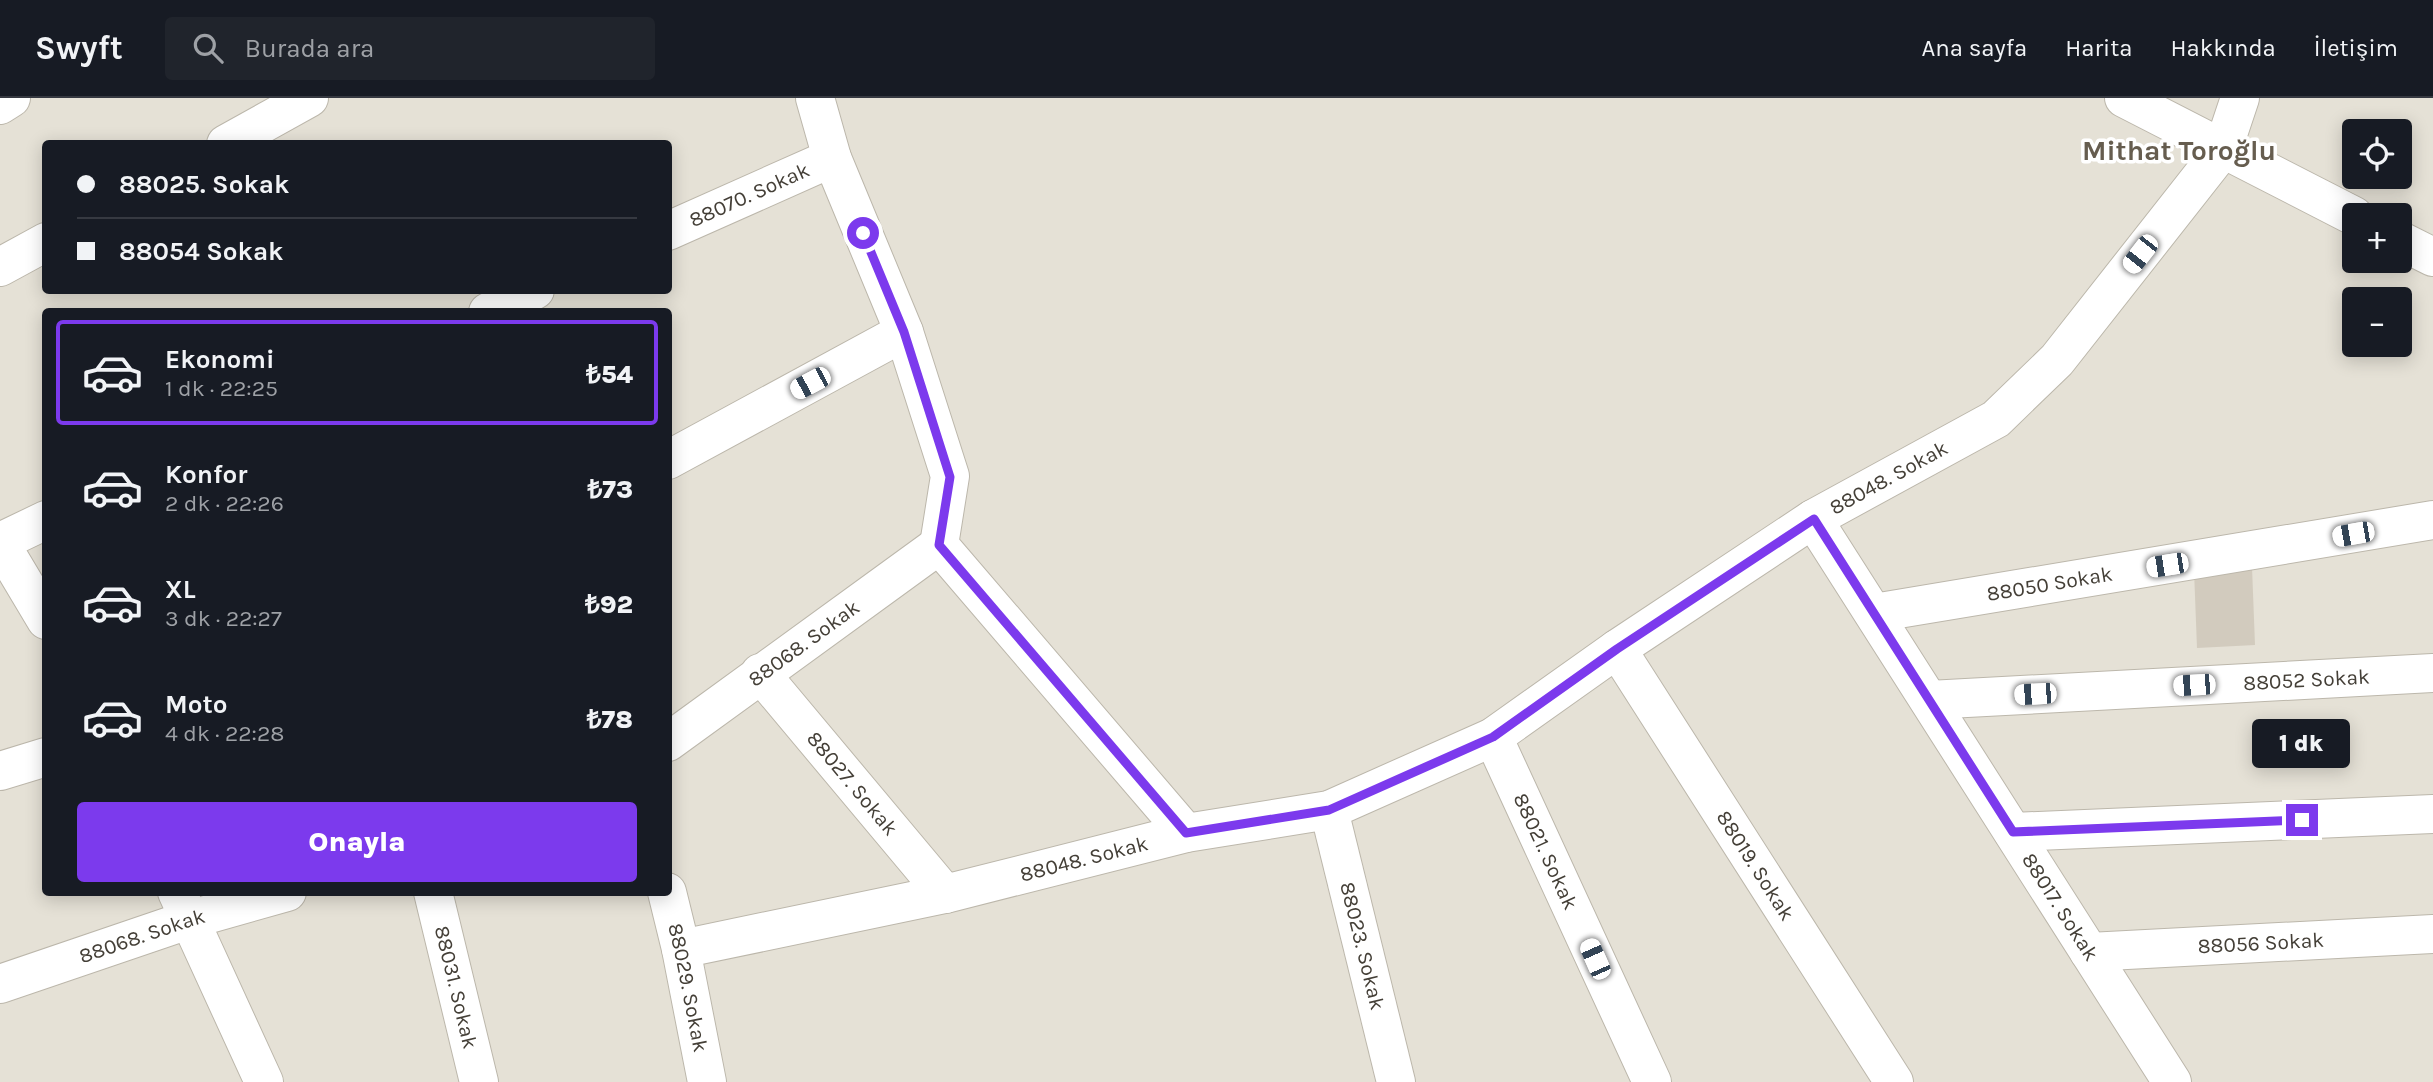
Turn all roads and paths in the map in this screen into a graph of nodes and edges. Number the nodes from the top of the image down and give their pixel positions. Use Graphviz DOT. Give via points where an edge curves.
graph roads {
  1 [pos="11,98"];
  2 [pos="309,98"];
  3 [pos="815,98"];
  4 [pos="2124,98"];
  5 [pos="2240,98"];
  6 [pos="0,105"];
  7 [pos="233,140"];
  8 [pos="2223,149"];
  9 [pos="832,158"];
  10 [pos="2342,210"];
  11 [pos="672,229"];
  12 [pos="42,244"];
  13 [pos="2412,246"];
  14 [pos="2433,257"];
  15 [pos="0,267"];
  16 [pos="526,294"];
  17 [pos="497,308"];
  18 [pos="904,332"];
  19 [pos="672,458"];
  20 [pos="1814,519"];
  21 [pos="2433,520"];
  22 [pos="42,522"];
  23 [pos="0,542"];
  24 [pos="939,545"];
  25 [pos="42,613"];
  26 [pos="1874,613"];
  27 [pos="1617,649"];
  28 [pos="760,673"];
  29 [pos="2433,673"];
  30 [pos="1929,700"];
  31 [pos="1493,737"];
  32 [pos="672,739"];
  33 [pos="42,758"];
  34 [pos="0,771"];
  35 [pos="1329,810"];
  36 [pos="2433,814"];
  37 [pos="2013,832"];
  38 [pos="1186,833"];
  39 [pos="944,894"];
  40 [pos="257,896"];
  41 [pos="434,896"];
  42 [pos="668,896"];
  43 [pos="183,906"];
  44 [pos="2433,934"];
  45 [pos="681,948"];
  46 [pos="2089,952"];
  47 [pos="0,984"];
  48 [pos="264,1082"];
  49 [pos="479,1082"];
  50 [pos="707,1082"];
  51 [pos="1396,1082"];
  52 [pos="1651,1082"];
  53 [pos="1894,1082"];
  54 [pos="2172,1082"];
  1 -- 6 [label="street"];
  2 -- 7 [label="street"];
  3 -- 9 [label="street"];
  4 -- 8 [label="street"];
  5 -- 8 [label="street, 88048. Sokak"];
  8 -- 10 [label="street"];
  8 -- 20 [label="street, 88048. Sokak" via="2057,359 1996,419"];
  9 -- 11 [label="street, 88070. Sokak"];
  9 -- 18 [label="street"];
  12 -- 15 [label="street"];
  13 -- 14 [label="street"];
  16 -- 17 [label="street"];
  18 -- 19 [label="street"];
  18 -- 24 [label="street" via="950,477"];
  20 -- 26 [label="street, 88017. Sokak"];
  20 -- 27 [label="street, 88048. Sokak"];
  21 -- 26 [label="street, 88050 Sokak"];
  22 -- 23 [label="street"];
  23 -- 25 [label="street"];
  24 -- 28 [label="street, 88068. Sokak"];
  24 -- 38 [label="street"];
  26 -- 30 [label="street, 88017. Sokak"];
  27 -- 31 [label="street, 88048. Sokak"];
  27 -- 53 [label="street, 88019. Sokak"];
  28 -- 32 [label="street, 88068. Sokak"];
  28 -- 39 [label="street, 88027. Sokak"];
  29 -- 30 [label="street, 88052 Sokak"];
  30 -- 37 [label="street, 88017. Sokak"];
  31 -- 35 [label="street, 88048. Sokak"];
  31 -- 52 [label="street, 88021. Sokak"];
  33 -- 34 [label="street"];
  35 -- 38 [label="street, 88048. Sokak"];
  35 -- 51 [label="street, 88023. Sokak"];
  36 -- 37 [label="street"];
  37 -- 46 [label="street, 88017. Sokak"];
  38 -- 39 [label="street, 88048. Sokak"];
  39 -- 45 [label="street, 88048. Sokak"];
  40 -- 43 [label="street, 88068. Sokak"];
  41 -- 49 [label="street, 88031. Sokak"];
  42 -- 45 [label="street, 88029. Sokak"];
  43 -- 47 [label="street, 88068. Sokak"];
  43 -- 48 [label="street"];
  44 -- 46 [label="street, 88056 Sokak"];
  45 -- 50 [label="street, 88029. Sokak"];
  46 -- 54 [label="street, 88017. Sokak"];
}
